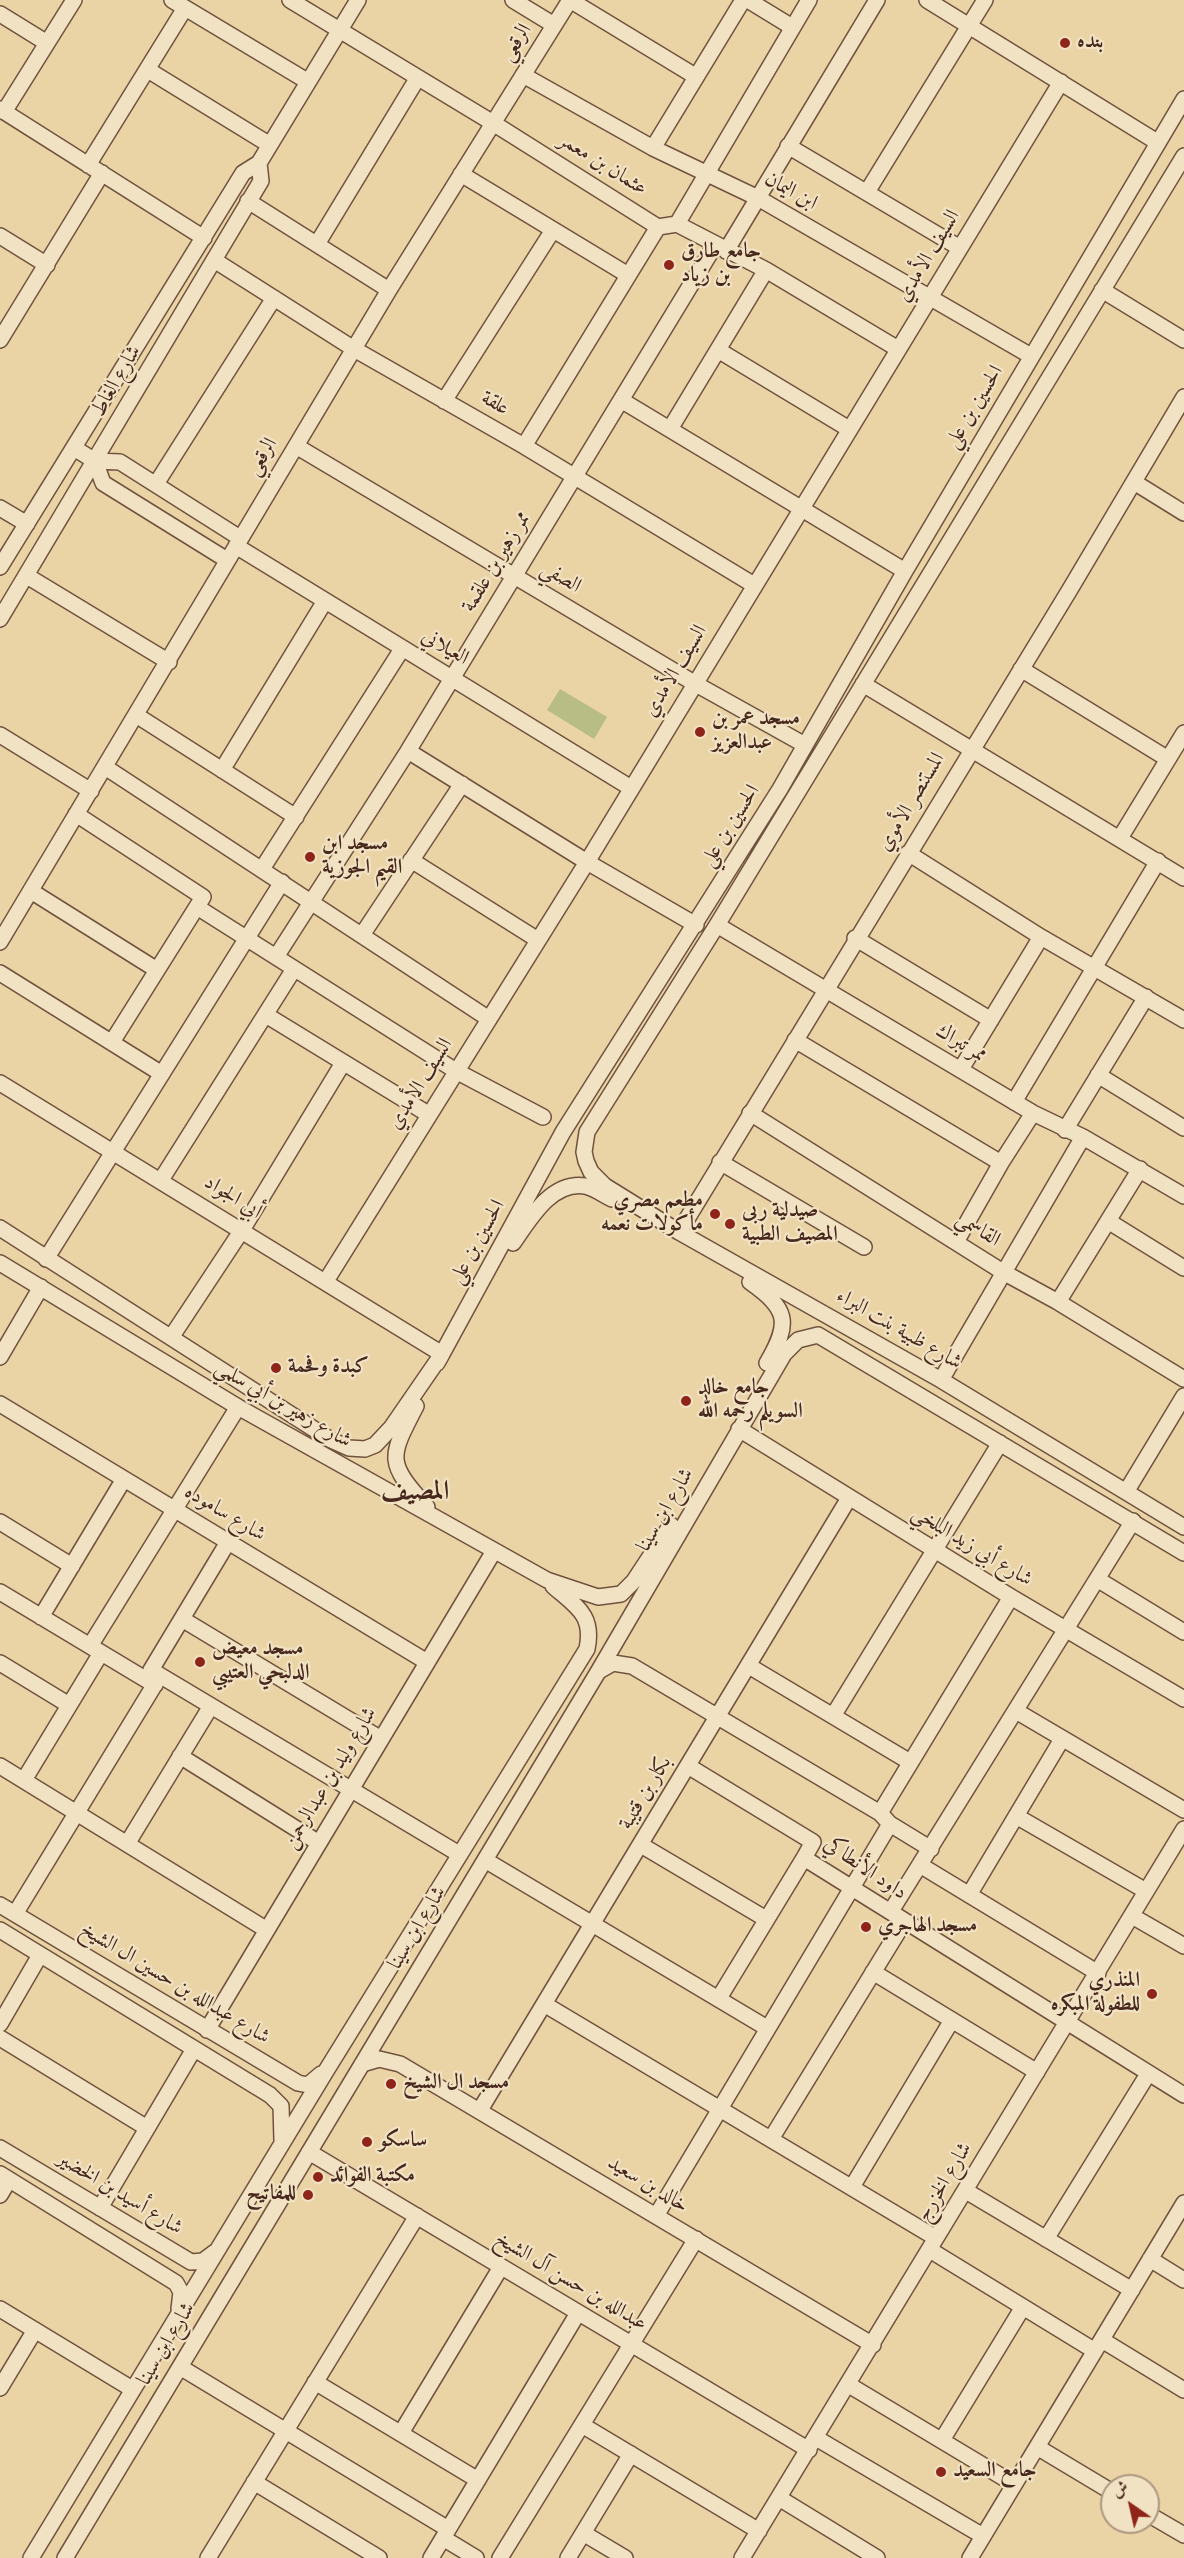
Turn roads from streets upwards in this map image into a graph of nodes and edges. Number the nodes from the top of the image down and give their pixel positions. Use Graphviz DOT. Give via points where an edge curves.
graph roads {
  1 [pos="74,0"];
  2 [pos="290,0"];
  3 [pos="358,0"];
  4 [pos="513,0"];
  5 [pos="570,0"];
  6 [pos="742,0"];
  7 [pos="748,0"];
  8 [pos="809,0"];
  9 [pos="877,0"];
  10 [pos="927,0"];
  11 [pos="985,0"];
  12 [pos="178,4"];
  13 [pos="0,14"];
  14 [pos="554,25"];
  15 [pos="970,26"];
  16 [pos="792,27"];
  17 [pos="338,30"];
  18 [pos="47,43"];
  19 [pos="148,70"];
  20 [pos="523,75"];
  21 [pos="695,76"];
  22 [pos="417,79"];
  23 [pos="308,81"];
  24 [pos="1061,82"];
  25 [pos="1184,99"];
  26 [pos="2,110"];
  27 [pos="493,123"];
  28 [pos="1157,142"];
  29 [pos="270,145"];
  30 [pos="788,146"];
  31 [pos="653,148"];
  32 [pos="1184,156"];
  33 [pos="259,163"];
  34 [pos="95,169"];
  35 [pos="461,174"];
  36 [pos="705,175"];
  37 [pos="867,192"];
  38 [pos="758,198"];
  39 [pos="248,201"];
  40 [pos="677,224"];
  41 [pos="658,227"];
  42 [pos="553,230"];
  43 [pos="0,236"];
  44 [pos="204,238"];
  45 [pos="317,244"];
  46 [pos="721,248"];
  47 [pos="960,248"];
  48 [pos="214,260"];
  49 [pos="47,265"];
  50 [pos="766,270"];
  51 [pos="628,275"];
  52 [pos="389,290"];
  53 [pos="1102,290"];
  54 [pos="274,298"];
  55 [pos="930,298"];
  56 [pos="0,340"];
  57 [pos="1184,340"];
  58 [pos="354,349"];
  59 [pos="898,349"];
  60 [pos="718,350"];
  61 [pos="1031,356"];
  62 [pos="621,400"];
  63 [pos="444,401"];
  64 [pos="1182,403"];
  65 [pos="670,429"];
  66 [pos="849,429"];
  67 [pos="296,446"];
  68 [pos="524,446"];
  69 [pos="74,448"];
  70 [pos="95,461"];
  71 [pos="575,477"];
  72 [pos="1134,482"];
  73 [pos="156,484"];
  74 [pos="0,508"];
  75 [pos="801,509"];
  76 [pos="1184,513"];
  77 [pos="27,524"];
  78 [pos="238,542"];
  79 [pos="227,560"];
  80 [pos="0,567"];
  81 [pos="905,571"];
  82 [pos="27,576"];
  83 [pos="514,576"];
  84 [pos="754,585"];
  85 [pos="325,602"];
  86 [pos="0,619"];
  87 [pos="402,649"];
  88 [pos="169,662"];
  89 [pos="1021,669"];
  90 [pos="453,678"];
  91 [pos="694,683"];
  92 [pos="863,684"];
  93 [pos="136,715"];
  94 [pos="1184,733"];
  95 [pos="0,737"];
  96 [pos="805,745"];
  97 [pos="970,750"];
  98 [pos="408,751"];
  99 [pos="1168,759"];
  100 [pos="105,767"];
  101 [pos="222,770"];
  102 [pos="462,784"];
  103 [pos="631,788"];
  104 [pos="91,790"];
  105 [pos="76,814"];
  106 [pos="296,817"];
  107 [pos="1120,838"];
  108 [pos="908,853"];
  109 [pos="411,860"];
  110 [pos="1158,861"];
  111 [pos="587,862"];
  112 [pos="262,869"];
  113 [pos="1184,878"];
  114 [pos="282,882"];
  115 [pos="31,891"];
  116 [pos="312,901"];
  117 [pos="200,902"];
  118 [pos="696,925"];
  119 [pos="717,925"];
  120 [pos="362,935"];
  121 [pos="1041,937"];
  122 [pos="245,938"];
  123 [pos="855,938"];
  124 [pos="538,940"];
  125 [pos="0,942"];
  126 [pos="276,957"];
  127 [pos="1095,967"];
  128 [pos="294,969"];
  129 [pos="157,970"];
  130 [pos="0,973"];
  131 [pos="825,989"];
  132 [pos="1146,997"];
  133 [pos="266,1015"];
  134 [pos="489,1019"];
  135 [pos="991,1020"];
  136 [pos="1184,1020"];
  137 [pos="795,1040"];
  138 [pos="112,1042"];
  139 [pos="343,1063"];
  140 [pos="961,1070"];
  141 [pos="456,1071"];
  142 [pos="162,1074"];
  143 [pos="1098,1075"];
  144 [pos="0,1083"];
  145 [pos="1014,1102"];
  146 [pos="750,1113"];
  147 [pos="1033,1113"];
  148 [pos="428,1114"];
  149 [pos="543,1117"];
  150 [pos="1184,1128"];
  151 [pos="1065,1130"];
  152 [pos="1083,1137"];
  153 [pos="114,1152"];
  154 [pos="720,1162"];
  155 [pos="1000,1163"];
  156 [pos="1140,1169"];
  157 [pos="591,1172"];
  158 [pos="161,1180"];
  159 [pos="1184,1196"];
  160 [pos="1108,1221"];
  161 [pos="0,1228"];
  162 [pos="242,1230"];
  163 [pos="679,1232"];
  164 [pos="956,1242"];
  165 [pos="864,1247"];
  166 [pos="46,1259"];
  167 [pos="0,1263"];
  168 [pos="1184,1268"];
  169 [pos="1003,1272"];
  170 [pos="326,1281"];
  171 [pos="41,1287"];
  172 [pos="477,1291"];
  173 [pos="1058,1302"];
  174 [pos="818,1335"];
  175 [pos="172,1336"];
  176 [pos="441,1354"];
  177 [pos="0,1357"];
  178 [pos="1184,1379"];
  179 [pos="941,1380"];
  180 [pos="1184,1396"];
  181 [pos="0,1404"];
  182 [pos="238,1407"];
  183 [pos="739,1429"];
  184 [pos="1000,1443"];
  185 [pos="375,1445"];
  186 [pos="124,1479"];
  187 [pos="1126,1492"];
  188 [pos="849,1498"];
  189 [pos="175,1509"];
  190 [pos="434,1515"];
  191 [pos="1133,1521"];
  192 [pos="0,1522"];
  193 [pos="1184,1527"];
  194 [pos="228,1542"];
  195 [pos="934,1549"];
  196 [pos="494,1551"];
  197 [pos="1184,1553"];
  198 [pos="72,1566"];
  199 [pos="1097,1579"];
  200 [pos="547,1580"];
  201 [pos="0,1592"];
  202 [pos="1011,1597"];
  203 [pos="41,1617"];
  204 [pos="182,1619"];
  205 [pos="1066,1629"];
  206 [pos="1184,1632"];
  207 [pos="96,1649"];
  208 [pos="427,1662"];
  209 [pos="0,1663"];
  210 [pos="749,1666"];
  211 [pos="151,1670"];
  212 [pos="598,1672"];
  213 [pos="155,1685"];
  214 [pos="1184,1699"];
  215 [pos="69,1706"];
  216 [pos="211,1706"];
  217 [pos="1016,1711"];
  218 [pos="718,1716"];
  219 [pos="833,1716"];
  220 [pos="381,1739"];
  221 [pos="1062,1739"];
  222 [pos="180,1756"];
  223 [pos="910,1762"];
  224 [pos="0,1766"];
  225 [pos="688,1766"];
  226 [pos="24,1780"];
  227 [pos="351,1790"];
  228 [pos="488,1807"];
  229 [pos="1184,1810"];
  230 [pos="77,1813"];
  231 [pos="1016,1816"];
  232 [pos="509,1818"];
  233 [pos="885,1818"];
  234 [pos="1184,1829"];
  235 [pos="319,1843"];
  236 [pos="127,1844"];
  237 [pos="641,1845"];
  238 [pos="931,1849"];
  239 [pos="459,1854"];
  240 [pos="804,1858"];
  241 [pos="485,1860"];
  242 [pos="920,1865"];
  243 [pos="852,1886"];
  244 [pos="1146,1891"];
  245 [pos="969,1895"];
  246 [pos="0,1905"];
  247 [pos="891,1911"];
  248 [pos="15,1914"];
  249 [pos="1132,1916"];
  250 [pos="766,1919"];
  251 [pos="904,1922"];
  252 [pos="593,1924"];
  253 [pos="0,1930"];
  254 [pos="267,1930"];
  255 [pos="1184,1947"];
  256 [pos="40,1955"];
  257 [pos="873,1972"];
  258 [pos="1098,1973"];
  259 [pos="719,1998"];
  260 [pos="544,2004"];
  261 [pos="952,2020"];
  262 [pos="1068,2022"];
  263 [pos="0,2024"];
  264 [pos="385,2026"];
  265 [pos="767,2028"];
  266 [pos="207,2030"];
  267 [pos="0,2038"];
  268 [pos="194,2049"];
  269 [pos="362,2064"];
  270 [pos="400,2064"];
  271 [pos="326,2071"];
  272 [pos="1036,2072"];
  273 [pos="1148,2074"];
  274 [pos="284,2076"];
  275 [pos="270,2095"];
  276 [pos="1184,2095"];
  277 [pos="719,2109"];
  278 [pos="480,2110"];
  279 [pos="147,2128"];
  280 [pos="771,2139"];
  281 [pos="282,2143"];
  282 [pos="0,2148"];
  283 [pos="309,2152"];
  284 [pos="5,2177"];
  285 [pos="852,2187"];
  286 [pos="966,2191"];
  287 [pos="0,2195"];
  288 [pos="1184,2203"];
  289 [pos="100,2208"];
  290 [pos="417,2216"];
  291 [pos="656,2216"];
  292 [pos="696,2239"];
  293 [pos="1046,2239"];
  294 [pos="933,2244"];
  295 [pos="218,2251"];
  296 [pos="178,2255"];
  297 [pos="1150,2259"];
  298 [pos="501,2267"];
  299 [pos="165,2275"];
  300 [pos="1184,2280"];
  301 [pos="1131,2290"];
  302 [pos="1023,2307"];
  303 [pos="0,2309"];
  304 [pos="179,2311"];
  305 [pos="578,2313"];
  306 [pos="35,2330"];
  307 [pos="631,2344"];
  308 [pos="873,2345"];
  309 [pos="1098,2346"];
  310 [pos="180,2367"];
  311 [pos="315,2382"];
  312 [pos="849,2385"];
  313 [pos="0,2388"];
  314 [pos="132,2389"];
  315 [pos="1184,2390"];
  316 [pos="582,2425"];
  317 [pos="284,2432"];
  318 [pos="401,2433"];
  319 [pos="942,2440"];
  320 [pos="813,2444"];
  321 [pos="1037,2447"];
  322 [pos="631,2454"];
  323 [pos="478,2480"];
  324 [pos="254,2481"];
  325 [pos="1014,2484"];
  326 [pos="1100,2485"];
  327 [pos="779,2498"];
  328 [pos="1160,2521"];
  329 [pos="759,2531"];
  330 [pos="446,2533"];
  331 [pos="583,2533"];
  332 [pos="1184,2535"];
  333 [pos="983,2536"];
  334 [pos="858,2553"];
  335 [pos="977,2555"];
  336 [pos="31,2558"];
  337 [pos="65,2558"];
  338 [pos="207,2558"];
  339 [pos="380,2558"];
  340 [pos="431,2558"];
  341 [pos="476,2558"];
  342 [pos="500,2558"];
  343 [pos="568,2558"];
  344 [pos="625,2558"];
  345 [pos="742,2558"];
  346 [pos="876,2558"];
  1 -- 18 [label="street"];
  2 -- 17 [label="street, عثمان بن معمر"];
  3 -- 17 [label="street, شارع الغاط"];
  4 -- 14 [label="street"];
  5 -- 14 [label="street, الرقعي"];
  5 -- 21 [label="street"];
  6 -- 21 [label="street"];
  7 -- 16 [label="street"];
  8 -- 16 [label="street"];
  9 -- 30 [label="street, ممر زهير بن علقمة"];
  10 -- 15 [label="street"];
  11 -- 15 [label="street"];
  12 -- 19 [label="street"];
  12 -- 23 [label="street"];
  13 -- 18 [label="street"];
  14 -- 20 [label="street, الرقعي"];
  15 -- 24 [label="street"];
  15 -- 37 [label="street"];
  16 -- 36 [label="street"];
  17 -- 22 [label="street, عثمان بن معمر"];
  17 -- 23 [label="street, شارع الغاط"];
  18 -- 26 [label="street"];
  19 -- 29 [label="street"];
  19 -- 34 [label="street"];
  20 -- 27 [label="street, الرقعي"];
  20 -- 31 [label="street, ابن اليمان"];
  21 -- 31 [label="street"];
  22 -- 27 [label="street, عثمان بن معمر"];
  22 -- 45 [label="street"];
  23 -- 29 [label="street, شارع الغاط"];
  24 -- 28 [label="street"];
  24 -- 47 [label="street, السيف الأمدي"];
  25 -- 28 [label="street, الحسين بن علي"];
  26 -- 34 [label="street"];
  27 -- 35 [label="street, الرقعي"];
  27 -- 41 [label="street, عثمان بن معمر"];
  28 -- 61 [label="street, الحسين بن علي"];
  29 -- 33 [label="street, شارع الغاط"];
  30 -- 37 [label="street"];
  30 -- 38 [label="street, ممر زهير بن علقمة"];
  31 -- 36 [label="street, ابن اليمان"];
  32 -- 53 [label="street, الحسين بن علي"];
  33 -- 39 [label="street, شارع الغاط" via="261,181"];
  33 -- 44 [label="street, شارع الغاط" via="243,173"];
  34 -- 44 [label="street"];
  34 -- 49 [label="street"];
  35 -- 42 [label="street"];
  35 -- 52 [label="street, الرقعي"];
  36 -- 38 [label="street, ابن اليمان"];
  36 -- 40 [label="street"];
  37 -- 47 [label="street"];
  38 -- 46 [label="street, ممر زهير بن علقمة"];
  38 -- 55 [label="street, ابن اليمان"];
  39 -- 45 [label="street"];
  39 -- 48 [label="street, شارع الغاط"];
  40 -- 41 [label="street"];
  40 -- 46 [label="street"];
  41 -- 51 [label="street"];
  42 -- 51 [label="street"];
  42 -- 63 [label="street"];
  43 -- 49 [label="street"];
  44 -- 69 [label="street, شارع الغاط"];
  45 -- 52 [label="street"];
  46 -- 50 [label="street"];
  46 -- 62 [label="street, ممر زهير بن علقمة"];
  47 -- 55 [label="street, السيف الأمدي"];
  48 -- 54 [label="street, علقة"];
  48 -- 70 [label="street, شارع الغاط"];
  49 -- 56 [label="street"];
  50 -- 59 [label="street"];
  50 -- 60 [label="street"];
  51 -- 68 [label="street"];
  52 -- 58 [label="street, الرقعي"];
  53 -- 57 [label="street"];
  53 -- 92 [label="street, الحسين بن علي"];
  54 -- 58 [label="street, علقة"];
  54 -- 73 [label="street"];
  55 -- 59 [label="street, السيف الأمدي"];
  55 -- 61 [label="street, ابن اليمان"];
  58 -- 63 [label="street, علقة"];
  58 -- 67 [label="street, الرقعي"];
  59 -- 66 [label="street, السيف الأمدي"];
  60 -- 65 [label="street"];
  60 -- 66 [label="street"];
  61 -- 81 [label="street, الحسين بن علي"];
  62 -- 65 [label="street"];
  62 -- 71 [label="street, ممر زهير بن علقمة"];
  63 -- 68 [label="street, علقة"];
  64 -- 72 [label="street, المستنصر الأموي"];
  65 -- 75 [label="street"];
  66 -- 75 [label="street, السيف الأمدي"];
  67 -- 78 [label="street, الرقعي"];
  67 -- 83 [label="street, الصفي"];
  68 -- 71 [label="street, علقة"];
  69 -- 70 [label="street"];
  69 -- 77 [label="street, شارع الغاط"];
  70 -- 73 [label="street, العيلاني" via="120,462"];
  70 -- 79 [label="street" via="103,483"];
  70 -- 82 [label="street, شارع الغاط"];
  71 -- 83 [label="street, ممر زهير بن علقمة"];
  71 -- 84 [label="street, علقة"];
  72 -- 76 [label="street"];
  72 -- 89 [label="street, المستنصر الأموي"];
  73 -- 78 [label="street, العيلاني"];
  74 -- 77 [label="street"];
  75 -- 81 [label="street"];
  75 -- 84 [label="street, السيف الأمدي"];
  77 -- 80 [label="street, شارع الغاط"];
  78 -- 79 [label="street, الرقعي"];
  78 -- 85 [label="street, العيلاني"];
  79 -- 88 [label="street, الرقعي"];
  81 -- 96 [label="street, الحسين بن علي"];
  82 -- 86 [label="street, شارع الغاط"];
  82 -- 88 [label="street"];
  83 -- 90 [label="street, ممر زهير بن علقمة"];
  83 -- 91 [label="street, الصفي"];
  84 -- 91 [label="street, السيف الأمدي"];
  85 -- 87 [label="street, العيلاني"];
  85 -- 101 [label="street"];
  87 -- 90 [label="street, العيلاني"];
  87 -- 106 [label="street"];
  88 -- 93 [label="street, الرقعي"];
  89 -- 97 [label="street, المستنصر الأموي"];
  89 -- 99 [label="street"];
  90 -- 98 [label="street, ممر زهير بن علقمة"];
  90 -- 103 [label="street, العيلاني"];
  91 -- 96 [label="street, الصفي"];
  91 -- 103 [label="street, السيف الأمدي"];
  92 -- 97 [label="street"];
  92 -- 119 [label="street, الحسين بن علي"];
  93 -- 100 [label="street, الرقعي"];
  93 -- 101 [label="street"];
  94 -- 99 [label="street"];
  95 -- 104 [label="street"];
  96 -- 118 [label="street, الحسين بن علي"];
  97 -- 107 [label="street"];
  97 -- 108 [label="street, المستنصر الأموي"];
  98 -- 102 [label="street"];
  98 -- 116 [label="street, ممر زهير بن علقمة"];
  99 -- 107 [label="street"];
  100 -- 104 [label="street, الرقعي"];
  100 -- 112 [label="street"];
  101 -- 106 [label="street"];
  102 -- 109 [label="street"];
  102 -- 111 [label="street"];
  103 -- 111 [label="street, السيف الأمدي"];
  104 -- 105 [label="street, الرقعي"];
  105 -- 115 [label="street, الرقعي"];
  105 -- 117 [label="street"];
  106 -- 112 [label="street"];
  107 -- 110 [label="street"];
  108 -- 121 [label="street"];
  108 -- 123 [label="street, المستنصر الأموي"];
  109 -- 120 [label="street"];
  109 -- 124 [label="street"];
  110 -- 113 [label="street"];
  110 -- 127 [label="street"];
  111 -- 118 [label="street"];
  111 -- 124 [label="street, السيف الأمدي"];
  112 -- 114 [label="street"];
  114 -- 116 [label="street"];
  114 -- 122 [label="street"];
  115 -- 125 [label="street, الرقعي"];
  115 -- 129 [label="street"];
  116 -- 120 [label="street"];
  116 -- 126 [label="street, ممر زهير بن علقمة"];
  117 -- 122 [label="street"];
  117 -- 129 [label="street"];
  118 -- 172 [label="street, الحسين بن علي" via="563,1132"];
  119 -- 131 [label="street, ممر تبراك"];
  119 -- 157 [label="street, الحسين بن علي" via="587,1132 584,1152"];
  120 -- 134 [label="street"];
  121 -- 127 [label="street"];
  121 -- 135 [label="street"];
  122 -- 126 [label="street"];
  122 -- 142 [label="street"];
  123 -- 131 [label="street, المستنصر الأموي"];
  123 -- 135 [label="street"];
  124 -- 134 [label="street, السيف الأمدي"];
  126 -- 128 [label="street"];
  127 -- 132 [label="street"];
  127 -- 145 [label="street"];
  128 -- 133 [label="street"];
  128 -- 141 [label="street"];
  129 -- 138 [label="street"];
  130 -- 138 [label="street"];
  131 -- 137 [label="street, المستنصر الأموي"];
  131 -- 140 [label="street, ممر تبراك"];
  132 -- 136 [label="street"];
  132 -- 143 [label="street"];
  133 -- 139 [label="street"];
  133 -- 158 [label="street"];
  134 -- 141 [label="street, السيف الأمدي"];
  135 -- 140 [label="street"];
  137 -- 146 [label="street, المستنصر الأموي"];
  137 -- 155 [label="street"];
  138 -- 142 [label="street"];
  139 -- 148 [label="street"];
  139 -- 162 [label="street"];
  140 -- 145 [label="street, ممر تبراك"];
  141 -- 148 [label="street, السيف الأمدي"];
  141 -- 149 [label="street"];
  142 -- 153 [label="street"];
  143 -- 150 [label="street"];
  143 -- 151 [label="street"];
  144 -- 153 [label="street, أبي الجواد"];
  145 -- 147 [label="street, ممر تبراك"];
  146 -- 154 [label="street, المستنصر الأموي"];
  146 -- 164 [label="street, القاسمي"];
  147 -- 151 [label="street, ممر تبراك"];
  147 -- 155 [label="street"];
  148 -- 170 [label="street, السيف الأمدي"];
  151 -- 152 [label="street, ممر تبراك"];
  152 -- 156 [label="street, ممر تبراك"];
  152 -- 169 [label="street"];
  153 -- 158 [label="street, أبي الجواد"];
  153 -- 166 [label="street"];
  154 -- 163 [label="street, المستنصر الأموي"];
  154 -- 165 [label="street"];
  155 -- 164 [label="street"];
  156 -- 159 [label="street, ممر تبراك"];
  156 -- 160 [label="street"];
  157 -- 163 [label="street, شارع ظبية بنت البراء" via="605,1186"];
  158 -- 162 [label="street, أبي الجواد"];
  160 -- 168 [label="street"];
  160 -- 173 [label="street"];
  161 -- 166 [label="street, شارع زهير بن أبي سلمي"];
  162 -- 170 [label="street, أبي الجواد"];
  162 -- 175 [label="street"];
  163 -- 172 [label="street" via="587,1186 568,1187 537,1209"];
  163 -- 179 [label="street, شارع ظبية بنت البراء"];
  163 -- 200 [label="street" via="772,1297 782,1314 782,1338 634,1581 621,1594 598,1598"];
  164 -- 169 [label="street, القاسمي"];
  166 -- 175 [label="street, شارع زهير بن أبي سلمي"];
  167 -- 171 [label="street, شارع زهير بن أبي سلمي"];
  169 -- 173 [label="street, القاسمي"];
  169 -- 179 [label="street"];
  170 -- 176 [label="street, أبي الجواد"];
  171 -- 177 [label="street"];
  171 -- 182 [label="street, شارع زهير بن أبي سلمي"];
  172 -- 176 [label="street, الحسين بن علي"];
  173 -- 178 [label="street, القاسمي"];
  174 -- 183 [label="street, شارع ابن سينا" via="798,1340 784,1354"];
  174 -- 184 [label="street, شارع ظبية بنت البراء"];
  175 -- 185 [label="street, شارع زهير بن أبي سلمي" via="331,1440 349,1448"];
  176 -- 185 [label="street, الحسين بن علي"];
  176 -- 190 [label="street" via="394,1452 398,1473"];
  179 -- 187 [label="street, شارع ظبية بنت البراء"];
  180 -- 187 [label="street"];
  181 -- 186 [label="street, شارع ساموده"];
  182 -- 189 [label="street"];
  182 -- 190 [label="street, شارع زهير بن أبي سلمي"];
  183 -- 188 [label="street, شارع أبي زيد البلخي"];
  183 -- 212 [label="street, شارع ابن سينا"];
  184 -- 191 [label="street, شارع ظبية بنت البراء"];
  184 -- 195 [label="street"];
  186 -- 189 [label="street, شارع ساموده"];
  186 -- 198 [label="street"];
  187 -- 193 [label="street, شارع ظبية بنت البراء"];
  188 -- 195 [label="street, شارع أبي زيد البلخي"];
  188 -- 210 [label="street, بكار بن قتيبة"];
  189 -- 194 [label="street, شارع ساموده"];
  189 -- 207 [label="street"];
  190 -- 196 [label="street, شارع زهير بن أبي سلمي"];
  191 -- 197 [label="street, شارع ظبية بنت البراء"];
  191 -- 199 [label="street"];
  192 -- 198 [label="street"];
  194 -- 204 [label="street"];
  194 -- 208 [label="street, شارع ساموده"];
  195 -- 202 [label="street, شارع أبي زيد البلخي"];
  195 -- 219 [label="street"];
  196 -- 200 [label="street, شارع زهير بن أبي سلمي"];
  196 -- 208 [label="street, شارع وليد بن عبدالرحمن"];
  198 -- 203 [label="street"];
  199 -- 205 [label="street"];
  199 -- 206 [label="street"];
  200 -- 228 [label="street, شارع ابن سينا" via="586,1616 591,1632 587,1649"];
  201 -- 203 [label="street"];
  202 -- 205 [label="street, شارع أبي زيد البلخي"];
  202 -- 223 [label="street"];
  203 -- 207 [label="street"];
  204 -- 211 [label="street"];
  204 -- 220 [label="street"];
  205 -- 214 [label="street, شارع أبي زيد البلخي"];
  205 -- 217 [label="street"];
  207 -- 213 [label="street"];
  207 -- 215 [label="street"];
  208 -- 220 [label="street, شارع وليد بن عبدالرحمن"];
  209 -- 215 [label="street"];
  210 -- 218 [label="street, بكار بن قتيبة"];
  210 -- 219 [label="street"];
  211 -- 213 [label="street"];
  211 -- 216 [label="street"];
  212 -- 218 [label="street" via="613,1663 625,1663"];
  212 -- 232 [label="street, شارع ابن سينا"];
  213 -- 230 [label="street"];
  215 -- 226 [label="street"];
  216 -- 222 [label="street"];
  216 -- 227 [label="street"];
  217 -- 221 [label="street"];
  217 -- 238 [label="street"];
  218 -- 225 [label="street, بكار بن قتيبة"];
  218 -- 233 [label="street"];
  219 -- 223 [label="street"];
  220 -- 227 [label="street, شارع وليد بن عبدالرحمن"];
  221 -- 229 [label="street"];
  221 -- 231 [label="street"];
  222 -- 235 [label="street"];
  222 -- 236 [label="street"];
  223 -- 233 [label="street"];
  224 -- 226 [label="street"];
  225 -- 237 [label="street, بكار بن قتيبة"];
  225 -- 240 [label="street, داود الأنطاكي" via="813,1842"];
  226 -- 230 [label="street"];
  227 -- 235 [label="street, شارع وليد بن عبدالرحمن"];
  227 -- 239 [label="street"];
  228 -- 232 [label="street"];
  228 -- 239 [label="street, شارع ابن سينا"];
  230 -- 236 [label="street"];
  230 -- 248 [label="street"];
  231 -- 244 [label="street"];
  231 -- 245 [label="street"];
  232 -- 241 [label="street, شارع ابن سينا"];
  233 -- 238 [label="street"];
  233 -- 243 [label="street"];
  234 -- 244 [label="street, شارع الخزرج"];
  235 -- 254 [label="street, شارع وليد بن عبدالرحمن"];
  236 -- 254 [label="street"];
  237 -- 250 [label="street"];
  237 -- 252 [label="street, بكار بن قتيبة"];
  238 -- 242 [label="street"];
  239 -- 271 [label="street, شارع ابن سينا"];
  240 -- 243 [label="street, داود الأنطاكي"];
  240 -- 250 [label="street"];
  241 -- 252 [label="street"];
  241 -- 264 [label="street, شارع ابن سينا"];
  242 -- 245 [label="street"];
  242 -- 247 [label="street"];
  243 -- 247 [label="street, داود الأنطاكي"];
  243 -- 265 [label="street"];
  244 -- 249 [label="street, شارع الخزرج"];
  245 -- 258 [label="street"];
  246 -- 248 [label="street, شارع عبدالله بن حسين ال الشيخ"];
  247 -- 251 [label="street, داود الأنطاكي"];
  248 -- 266 [label="street, شارع عبدالله بن حسين ال الشيخ"];
  249 -- 255 [label="street"];
  249 -- 258 [label="street, شارع الخزرج"];
  250 -- 259 [label="street"];
  251 -- 257 [label="street"];
  251 -- 262 [label="street, داود الأنطاكي"];
  252 -- 259 [label="street"];
  252 -- 260 [label="street, بكار بن قتيبة"];
  253 -- 256 [label="street, شارع عبدالله بن حسين ال الشيخ"];
  254 -- 266 [label="street, شارع وليد بن عبدالرحمن"];
  256 -- 263 [label="street"];
  256 -- 268 [label="street, شارع عبدالله بن حسين ال الشيخ"];
  257 -- 261 [label="street"];
  257 -- 280 [label="street"];
  258 -- 262 [label="street, شارع الخزرج"];
  259 -- 265 [label="street"];
  260 -- 277 [label="street"];
  260 -- 278 [label="street, بكار بن قتيبة"];
  261 -- 272 [label="street"];
  261 -- 285 [label="street"];
  262 -- 272 [label="street, شارع الخزرج"];
  262 -- 273 [label="street, داود الأنطاكي"];
  264 -- 269 [label="street, شارع ابن سينا"];
  264 -- 270 [label="street" via="387,2047"];
  265 -- 277 [label="street"];
  266 -- 274 [label="street, شارع عبدالله بن حسين ال الشيخ"];
  267 -- 279 [label="street"];
  268 -- 275 [label="street, شارع عبدالله بن حسين ال الشيخ"];
  268 -- 279 [label="street"];
  269 -- 270 [label="street, خالد بن سعيد" via="380,2059"];
  269 -- 283 [label="street, شارع ابن سينا"];
  270 -- 278 [label="street, خالد بن سعيد"];
  271 -- 274 [label="street, شارع عبدالله بن حسين ال الشيخ" via="308,2085"];
  271 -- 281 [label="street, شارع ابن سينا"];
  272 -- 286 [label="street, شارع الخزرج"];
  273 -- 276 [label="street, داود الأنطاكي"];
  273 -- 293 [label="street"];
  274 -- 275 [label="street" via="290,2086 288,2093 283,2097"];
  275 -- 281 [label="street, شارع عبدالله بن حسين ال الشيخ" via="281,2106"];
  277 -- 280 [label="street"];
  277 -- 291 [label="street"];
  278 -- 291 [label="street, خالد بن سعيد"];
  279 -- 289 [label="street"];
  280 -- 285 [label="street"];
  281 -- 295 [label="street, شارع ابن سينا"];
  282 -- 289 [label="street, شارع أسيد بن الخضير"];
  283 -- 290 [label="street, عبدالله بن حسن آل الشيخ"];
  283 -- 310 [label="street, شارع ابن سينا"];
  284 -- 287 [label="street"];
  284 -- 299 [label="street, شارع أسيد بن الخضير"];
  285 -- 294 [label="street"];
  286 -- 293 [label="street"];
  286 -- 294 [label="street, شارع الخزرج"];
  288 -- 297 [label="street"];
  289 -- 296 [label="street, شارع أسيد بن الخضير"];
  290 -- 298 [label="street, عبدالله بن حسن آل الشيخ"];
  290 -- 311 [label="street"];
  291 -- 292 [label="street, خالد بن سعيد"];
  292 -- 307 [label="street"];
  292 -- 308 [label="street, خالد بن سعيد"];
  293 -- 301 [label="street"];
  294 -- 302 [label="street"];
  294 -- 308 [label="street, شارع الخزرج"];
  295 -- 296 [label="street, شارع أسيد بن الخضير" via="191,2262"];
  295 -- 304 [label="street, شارع ابن سينا"];
  296 -- 299 [label="street" via="185,2272 178,2277"];
  297 -- 300 [label="street"];
  297 -- 301 [label="street"];
  298 -- 305 [label="street, عبدالله بن حسن آل الشيخ"];
  298 -- 318 [label="street"];
  299 -- 304 [label="street, شارع أسيد بن الخضير" via="181,2292"];
  301 -- 309 [label="street"];
  302 -- 309 [label="street"];
  302 -- 319 [label="street"];
  303 -- 306 [label="street"];
  304 -- 314 [label="street, شارع ابن سينا"];
  305 -- 307 [label="street, عبدالله بن حسن آل الشيخ"];
  305 -- 323 [label="street"];
  306 -- 313 [label="street"];
  306 -- 314 [label="street"];
  307 -- 316 [label="street"];
  307 -- 320 [label="street, عبدالله بن حسن آل الشيخ"];
  308 -- 312 [label="street, شارع الخزرج"];
  309 -- 315 [label="street"];
  309 -- 321 [label="street"];
  310 -- 317 [label="street"];
  310 -- 337 [label="street, شارع ابن سينا"];
  311 -- 317 [label="street"];
  311 -- 318 [label="street"];
  312 -- 319 [label="street"];
  312 -- 320 [label="street, شارع الخزرج"];
  314 -- 336 [label="street, شارع ابن سينا"];
  316 -- 322 [label="street"];
  316 -- 342 [label="street"];
  317 -- 324 [label="street"];
  317 -- 330 [label="street"];
  318 -- 323 [label="street"];
  319 -- 325 [label="street"];
  320 -- 327 [label="street, شارع الخزرج"];
  320 -- 333 [label="street, عبدالله بن حسن آل الشيخ"];
  321 -- 325 [label="street"];
  321 -- 326 [label="street"];
  322 -- 329 [label="street"];
  322 -- 331 [label="street"];
  323 -- 330 [label="street"];
  324 -- 338 [label="street"];
  324 -- 339 [label="street"];
  325 -- 333 [label="street"];
  327 -- 329 [label="street, شارع الخزرج"];
  327 -- 334 [label="street"];
  328 -- 332 [label="street"];
  329 -- 345 [label="street, شارع الخزرج"];
  330 -- 340 [label="street"];
  330 -- 341 [label="street"];
  331 -- 343 [label="street"];
  331 -- 344 [label="street"];
  333 -- 335 [label="street"];
  334 -- 346 [label="street"];
}
